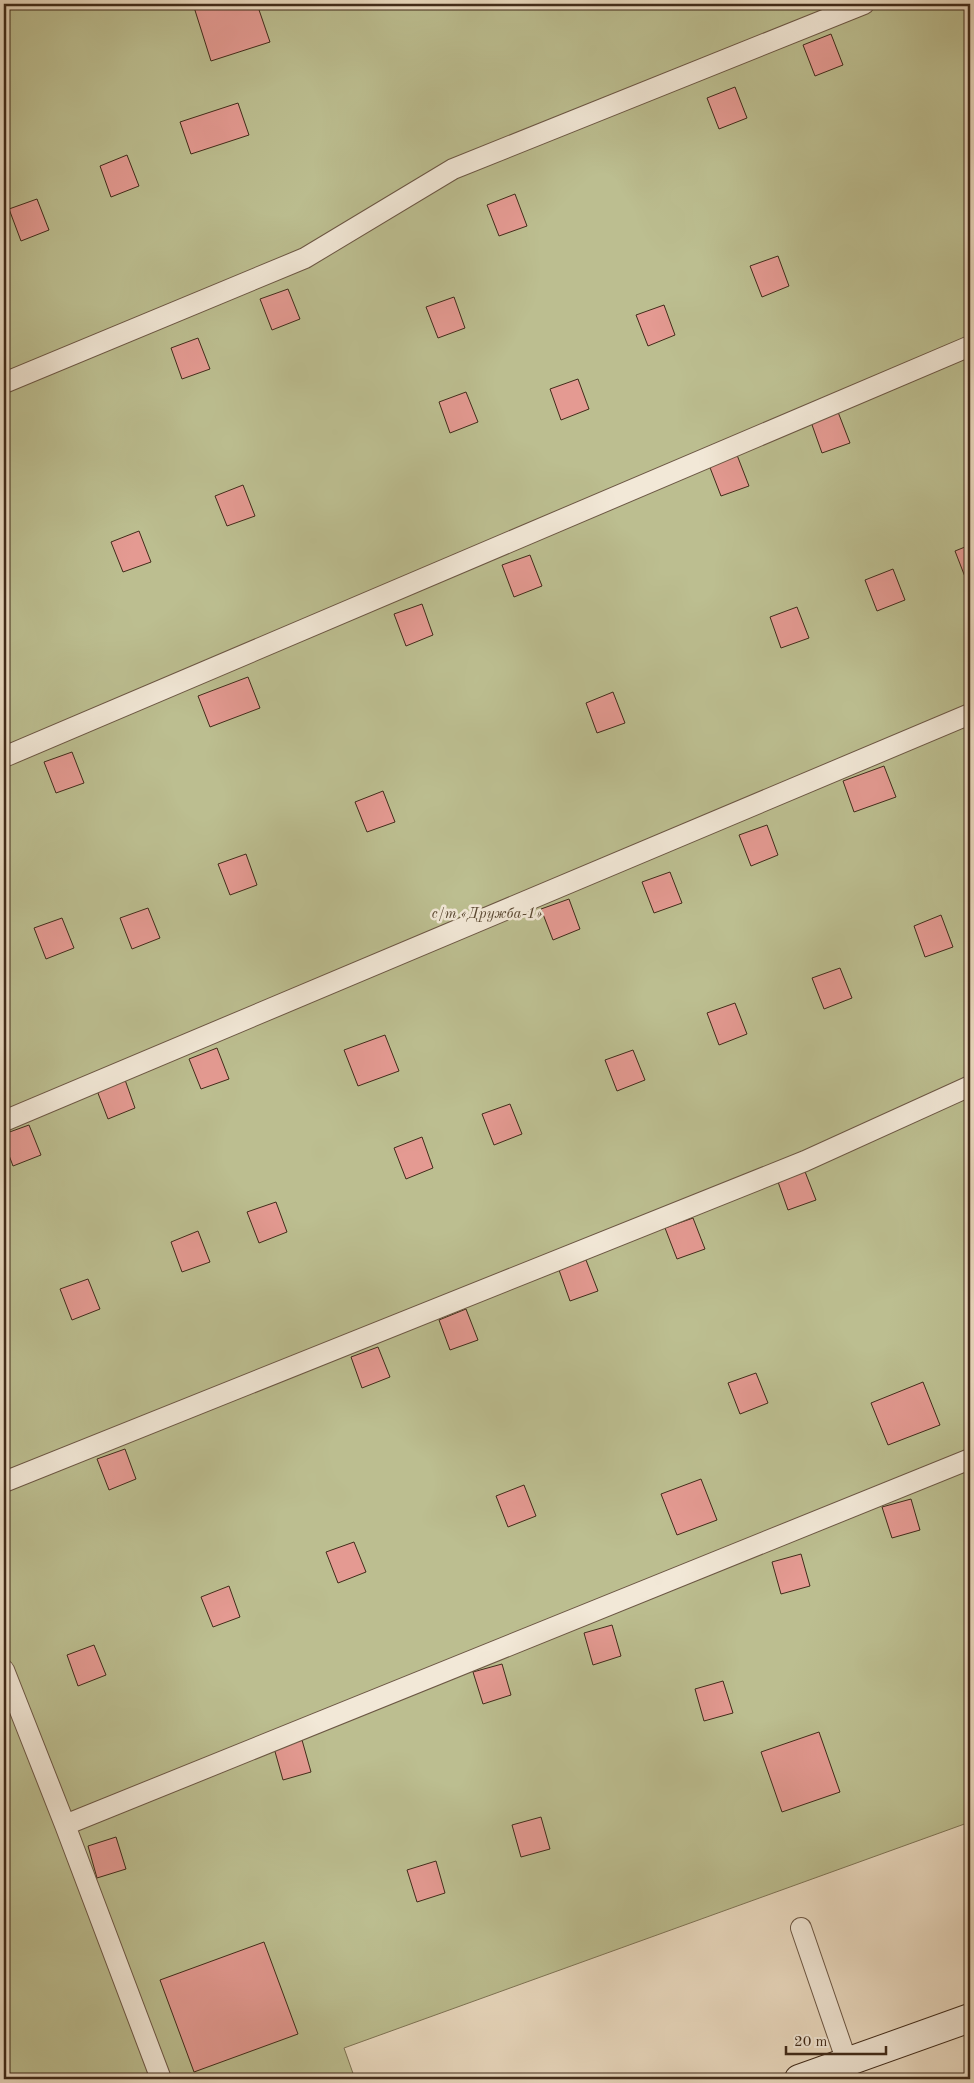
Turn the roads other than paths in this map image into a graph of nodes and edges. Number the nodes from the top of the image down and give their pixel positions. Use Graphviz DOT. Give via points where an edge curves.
graph roads {
  1 [pos="864,4"];
  2 [pos="970,346"];
  3 [pos="4,382"];
  4 [pos="970,714"];
  5 [pos="4,757"];
  6 [pos="970,1086"];
  7 [pos="4,1121"];
  8 [pos="970,1459"];
  9 [pos="4,1482"];
  10 [pos="4,1670"];
  11 [pos="65,1825"];
  12 [pos="801,1928"];
  13 [pos="970,2018"];
  14 [pos="848,2062"];
  15 [pos="161,2079"];
  16 [pos="799,2079"];
  1 -- 3 [label="lane" via="453,169 305,258"];
  2 -- 5 [label="lane"];
  4 -- 7 [label="lane"];
  6 -- 9 [label="lane" via="805,1160"];
  8 -- 11 [label="lane"];
  10 -- 11 [label="lane"];
  11 -- 15 [label="lane"];
  12 -- 14 [label="lane"];
  13 -- 14 [label="main road"];
  14 -- 16 [label="main road"];
}
